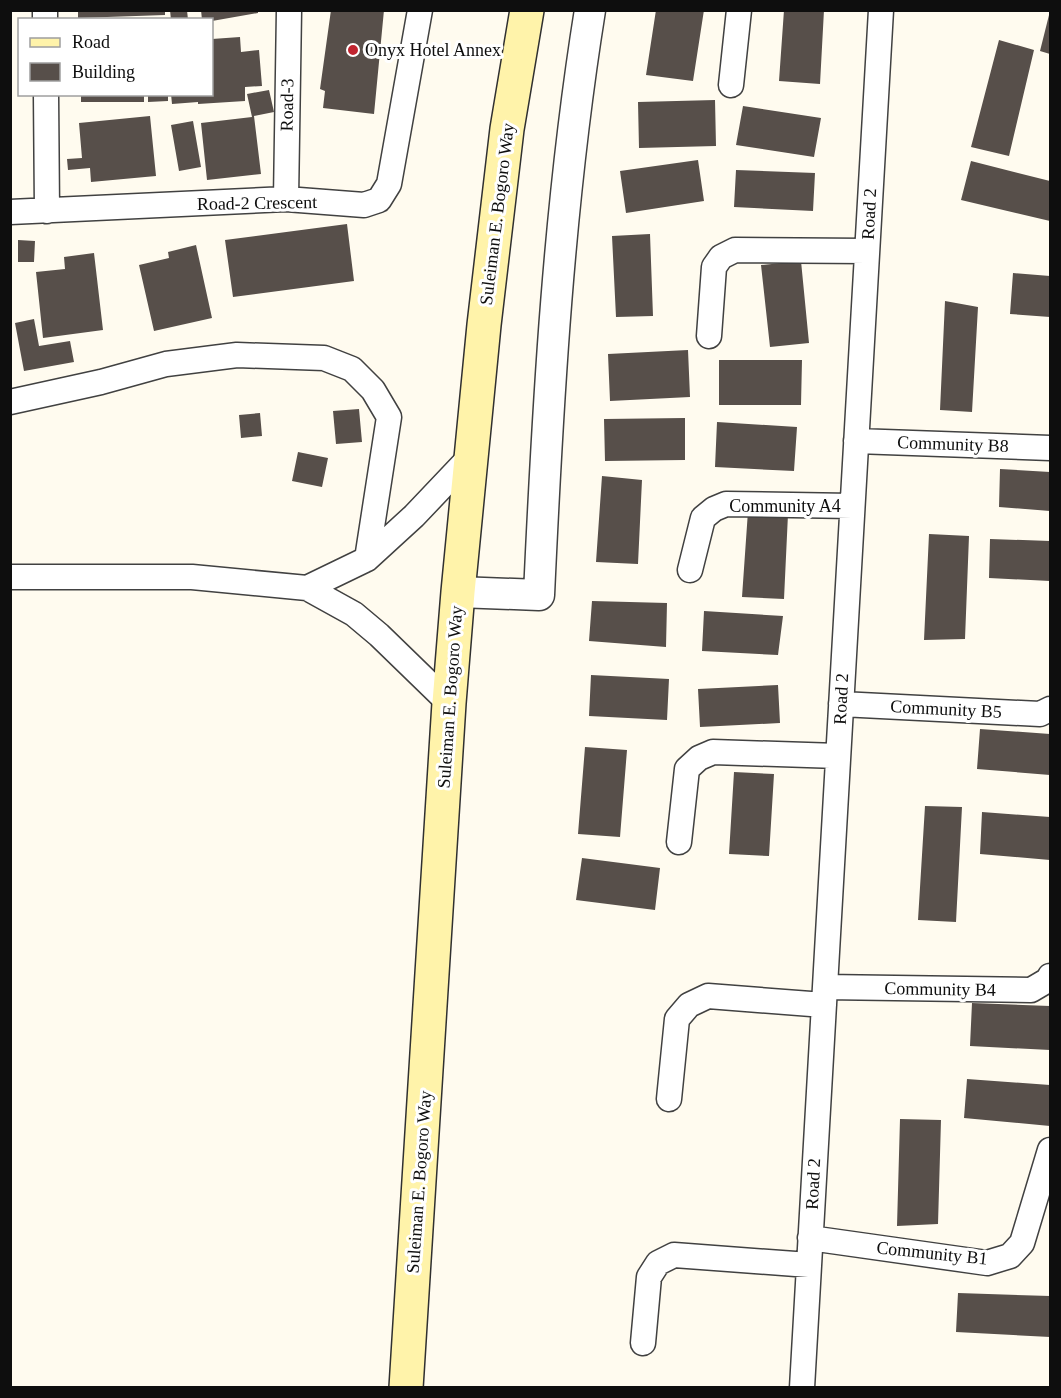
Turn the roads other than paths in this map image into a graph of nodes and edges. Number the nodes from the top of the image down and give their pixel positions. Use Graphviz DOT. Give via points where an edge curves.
graph roads {
  1 [pos="289,10"];
  2 [pos="420,10"];
  3 [pos="527,10"];
  4 [pos="590,10"];
  5 [pos="739,10"];
  6 [pos="881,10"];
  7 [pos="731,85"];
  8 [pos="46,96"];
  9 [pos="286,199"];
  10 [pos="47,211"];
  11 [pos="10,212"];
  12 [pos="867,250"];
  13 [pos="709,336"];
  14 [pos="10,402"];
  15 [pos="856,441"];
  16 [pos="1050,448"];
  17 [pos="470,457"];
  18 [pos="852,506"];
  19 [pos="367,559"];
  20 [pos="690,570"];
  21 [pos="10,577"];
  22 [pos="306,588"];
  23 [pos="458,592"];
  24 [pos="449,703"];
  25 [pos="841,704"];
  26 [pos="1050,709"];
  27 [pos="838,756"];
  28 [pos="680,842"];
  29 [pos="1050,976"];
  30 [pos="824,996"];
  31 [pos="669,1099"];
  32 [pos="1050,1150"];
  33 [pos="810,1238"];
  34 [pos="809,1265"];
  35 [pos="643,1343"];
  36 [pos="406,1388"];
  37 [pos="802,1388"];
  1 -- 9 [label="street, Road-3"];
  2 -- 9 [label="street, Road-2 Crescent" via="389,184 379,200 364,205"];
  3 -- 17 [label="main road, Suleiman E. Bogoro Way" via="507,129"];
  4 -- 23 [label="street" via="561,246 539,595"];
  5 -- 7 [label="street"];
  6 -- 12 [label="street, Road 2"];
  8 -- 10 [label="street"];
  9 -- 10 [label="street, Road-2 Crescent"];
  10 -- 11 [label="street, Road-2 Crescent"];
  12 -- 13 [label="street" via="735,250 721,257 714,267"];
  12 -- 15 [label="street, Road 2"];
  14 -- 19 [label="street" via="166,364 237,355 324,358 352,369 373,390 388,417"];
  15 -- 16 [label="street, Community B8"];
  15 -- 18 [label="street, Road 2"];
  17 -- 19 [label="street"];
  17 -- 23 [label="main road, Suleiman E. Bogoro Way"];
  18 -- 20 [label="street, Community A4" via="726,504 703,518"];
  18 -- 25 [label="street, Road 2"];
  19 -- 22 [label="street"];
  21 -- 22 [label="street" via="192,577"];
  22 -- 24 [label="street" via="354,614"];
  23 -- 24 [label="main road, Suleiman E. Bogoro Way"];
  24 -- 36 [label="main road, Suleiman E. Bogoro Way"];
  25 -- 26 [label="street, Community B5" via="1040,714"];
  25 -- 27 [label="street, Road 2"];
  27 -- 28 [label="street" via="713,752 699,758 687,769"];
  27 -- 30 [label="street, Road 2"];
  29 -- 30 [label="street, Community B4" via="1031,990"];
  30 -- 31 [label="street, Community B4" via="708,996 688,1005 677,1019"];
  30 -- 33 [label="street, Road 2"];
  32 -- 33 [label="street, Community B1" via="1022,1243 1010,1256 987,1263"];
  33 -- 34 [label="street, Road 2"];
  34 -- 35 [label="street" via="674,1255 658,1263 649,1277"];
  34 -- 37 [label="street, Road 2"];
}
